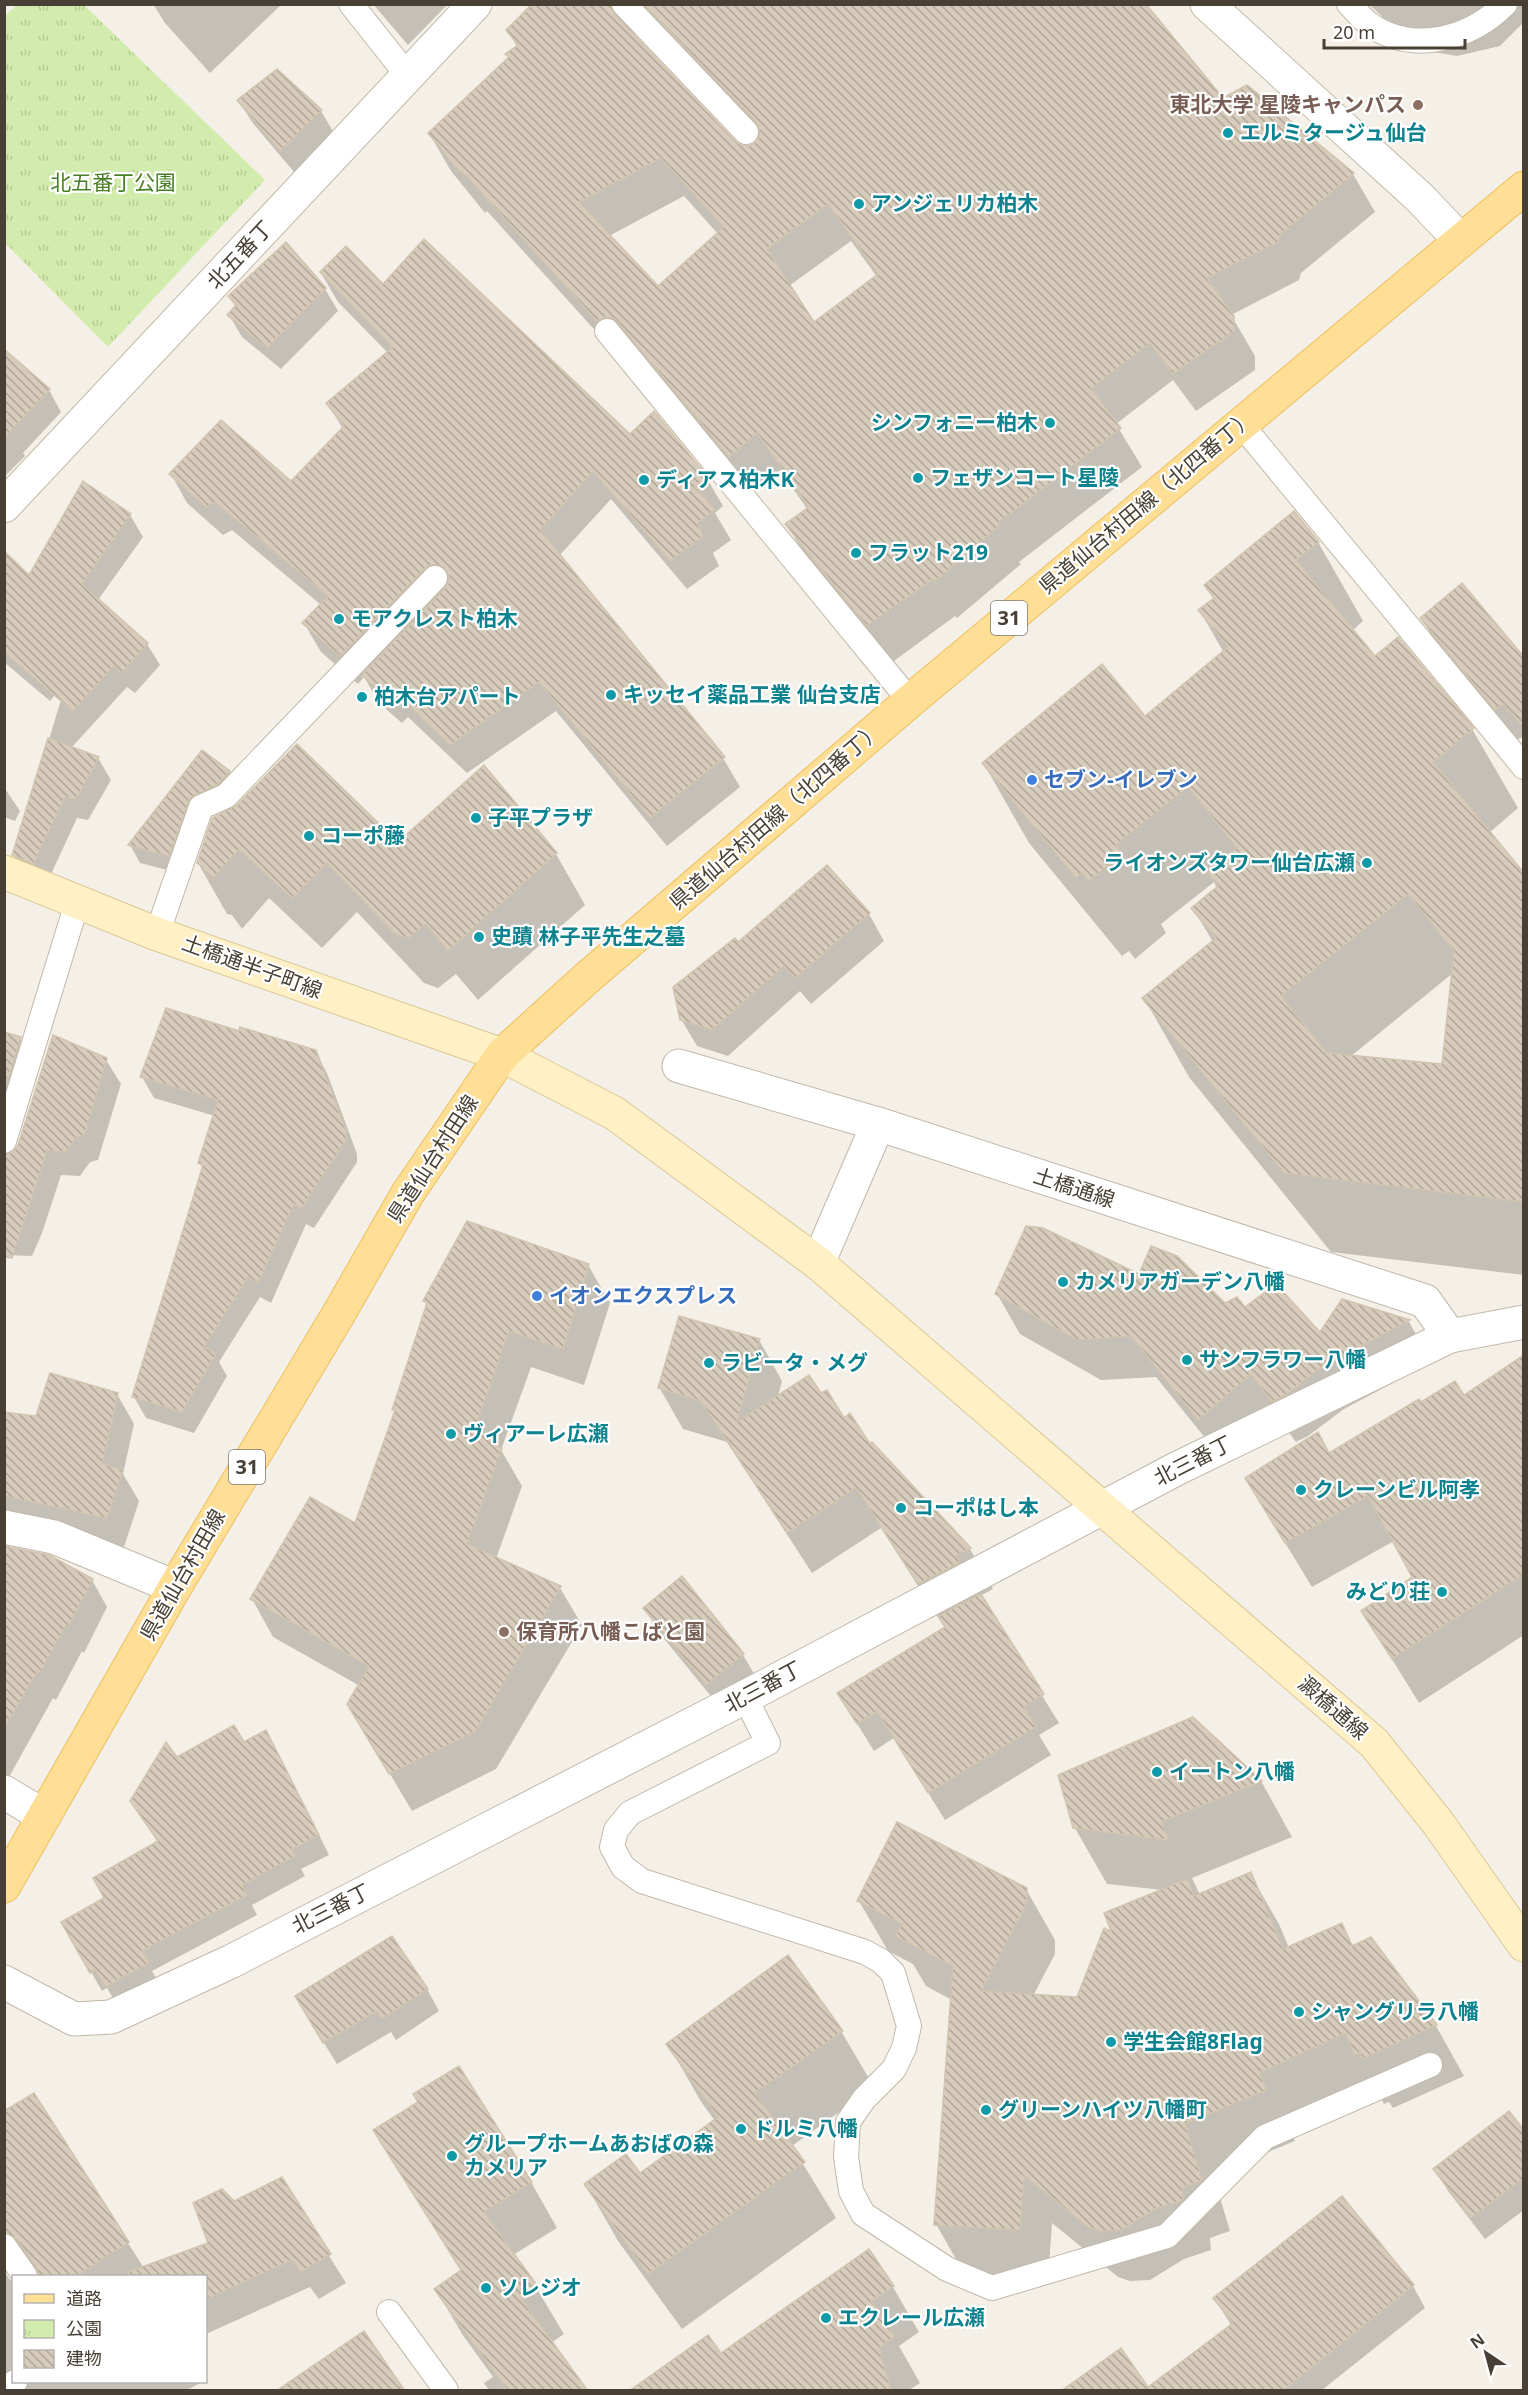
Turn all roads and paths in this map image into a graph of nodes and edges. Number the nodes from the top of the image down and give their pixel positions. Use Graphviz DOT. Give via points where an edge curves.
graph roads {
  1 [pos="351,4"];
  2 [pos="475,4"];
  3 [pos="624,4"];
  4 [pos="1207,4"];
  5 [pos="1349,4"];
  6 [pos="1505,4"];
  7 [pos="408,76"];
  8 [pos="746,132"];
  9 [pos="1524,188"];
  10 [pos="1460,240"];
  11 [pos="607,331"];
  12 [pos="1240,423"];
  13 [pos="4,506"];
  14 [pos="435,578"];
  15 [pos="910,701"];
  16 [pos="1524,767"];
  17 [pos="4,872"];
  18 [pos="77,903"];
  19 [pos="158,934"];
  20 [pos="502,1055"];
  21 [pos="679,1066"];
  22 [pos="12,1088"];
  23 [pos="878,1124"];
  24 [pos="4,1141"];
  25 [pos="818,1263"];
  26 [pos="1524,1323"];
  27 [pos="1450,1336"];
  28 [pos="1102,1509"];
  29 [pos="4,1527"];
  30 [pos="175,1587"];
  31 [pos="745,1697"];
  32 [pos="4,1792"];
  33 [pos="44,1816"];
  34 [pos="4,1886"];
  35 [pos="1524,1945"];
  36 [pos="4,1982"];
  37 [pos="1430,2065"];
  38 [pos="4,2246"];
  39 [pos="24,2275"];
  40 [pos="389,2312"];
  41 [pos="446,2391"];
  1 -- 7 [label="lane"];
  2 -- 7 [label="street, 北五番丁"];
  3 -- 8 [label="lane"];
  4 -- 10 [label="street" via="1419,197"];
  5 -- 6 [label="lane" via="1370,24 1397,37 1428,41 1460,35 1496,14"];
  7 -- 13 [label="street, 北五番丁"];
  9 -- 10 [label="main road, 県道仙台村田線（北四番丁） / 31"];
  10 -- 12 [label="main road, 県道仙台村田線（北四番丁） / 31"];
  11 -- 15 [label="lane"];
  12 -- 15 [label="main road, 県道仙台村田線（北四番丁） / 31"];
  12 -- 16 [label="lane"];
  14 -- 19 [label="lane" via="226,796 201,807"];
  15 -- 20 [label="main road, 県道仙台村田線（北四番丁） / 31"];
  17 -- 18 [label="street, 土橋通半子町線"];
  18 -- 19 [label="street, 土橋通半子町線"];
  18 -- 22 [label="lane"];
  19 -- 20 [label="street, 土橋通半子町線"];
  20 -- 25 [label="street, 土橋通半子町線" via="614,1113"];
  20 -- 30 [label="main road, 県道仙台村田線 / 31" via="408,1193"];
  21 -- 23 [label="street, 土橋通線"];
  22 -- 24 [label="lane"];
  23 -- 25 [label="street"];
  23 -- 27 [label="street, 土橋通線" via="1425,1301"];
  25 -- 28 [label="street, 澱橋通線"];
  26 -- 27 [label="street, 北三番丁"];
  27 -- 28 [label="street, 北三番丁"];
  28 -- 31 [label="street, 北三番丁"];
  28 -- 35 [label="street, 澱橋通線" via="1374,1743 1438,1823"];
  29 -- 30 [label="street" via="54,1537"];
  30 -- 33 [label="main road, 県道仙台村田線 / 31"];
  31 -- 36 [label="street, 北三番丁" via="232,1961 111,2017 74,2019"];
  31 -- 37 [label="lane" via="768,1743 630,1813 616,1830 612,1847 623,1867 642,1881 865,1952 893,1973 909,2026 894,2069 864,2098 848,2122 846,2157 851,2191 863,2214 946,2269 992,2289 1167,2236 1265,2137"];
  32 -- 33 [label="street"];
  33 -- 34 [label="main road, 県道仙台村田線 / 31"];
  38 -- 39 [label="lane"];
  40 -- 41 [label="lane"];
}
